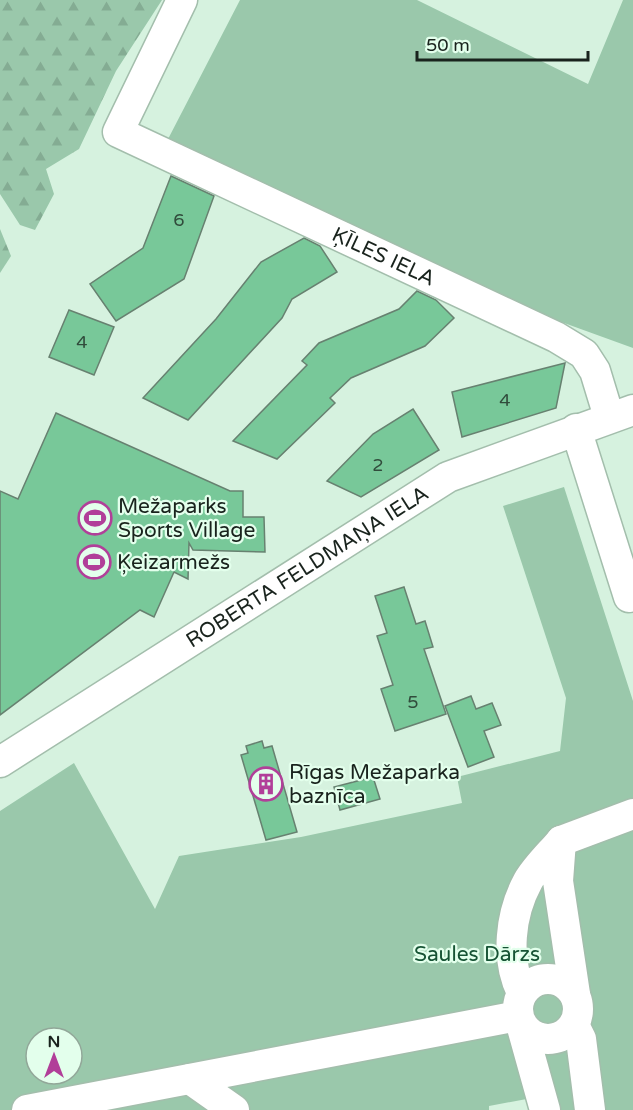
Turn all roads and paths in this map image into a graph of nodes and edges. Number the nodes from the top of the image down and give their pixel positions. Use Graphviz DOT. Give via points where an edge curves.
graph roads {
  1 [pos="182,0"];
  2 [pos="621,414"];
  3 [pos="576,429"];
  4 [pos="629,597"];
  5 [pos="0,762"];
  6 [pos="633,814"];
  7 [pos="561,841"];
  8 [pos="575,994"];
  9 [pos="520,1011"];
  10 [pos="574,1025"];
  11 [pos="190,1079"];
  12 [pos="29,1110"];
  13 [pos="234,1110"];
  14 [pos="545,1110"];
  15 [pos="590,1110"];
  1 -- 2 [label="street, ĶĪLES IELA" via="118,132 556,337 584,354"];
  2 -- 3 [label="street, ROBERTA FELDMAŅA IELA"];
  3 -- 4 [label="street"];
  3 -- 5 [label="street, ROBERTA FELDMAŅA IELA" via="448,477"];
  6 -- 7 [label="street"];
  7 -- 8 [label="street" via="558,880"];
  7 -- 9 [label="street" via="529,880 511,930"];
  8 -- 9 [label="street" via="564,983 549,978 533,982"];
  8 -- 10 [label="street" via="579,1010"];
  9 -- 10 [label="street" via="532,1035 547,1040 563,1036"];
  9 -- 11 [label="street"];
  9 -- 14 [label="street"];
  10 -- 15 [label="street" via="581,1039"];
  11 -- 12 [label="street"];
  11 -- 13 [label="street"];
}
